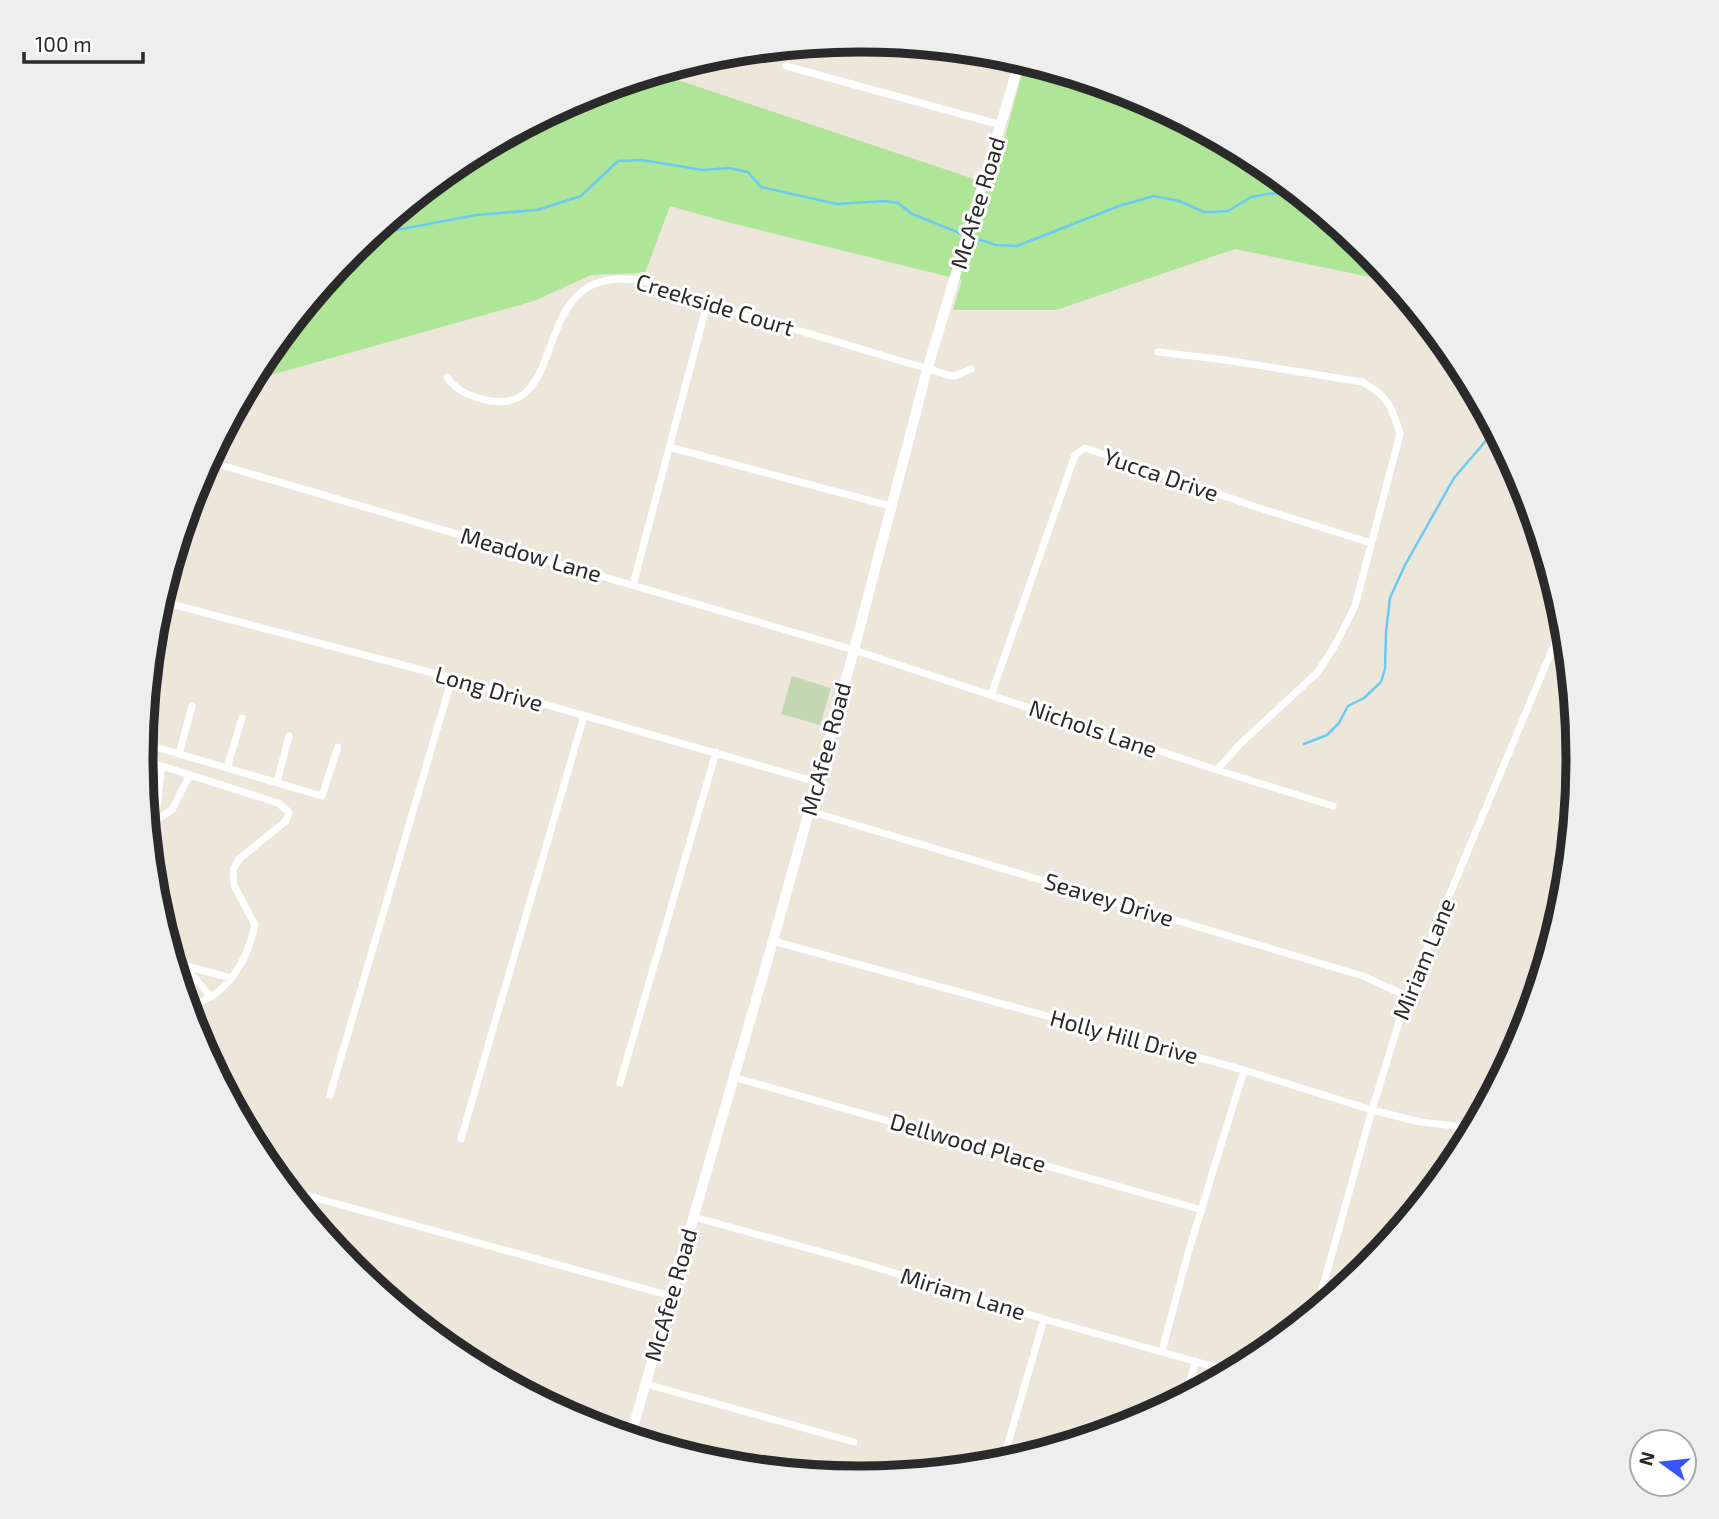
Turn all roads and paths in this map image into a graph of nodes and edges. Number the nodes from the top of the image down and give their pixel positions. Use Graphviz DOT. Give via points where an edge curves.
graph roads {
  1 [pos="786,66"];
  2 [pos="1017,71"];
  3 [pos="1001,125"];
  4 [pos="707,304"];
  5 [pos="1158,352"];
  6 [pos="971,369"];
  7 [pos="928,370"];
  8 [pos="447,377"];
  9 [pos="668,447"];
  10 [pos="217,464"];
  11 [pos="890,506"];
  12 [pos="1371,543"];
  13 [pos="633,585"];
  14 [pos="170,604"];
  15 [pos="1556,641"];
  16 [pos="854,650"];
  17 [pos="452,678"];
  18 [pos="991,695"];
  19 [pos="192,706"];
  20 [pos="584,716"];
  21 [pos="242,718"];
  22 [pos="289,736"];
  23 [pos="153,746"];
  24 [pos="156,747"];
  25 [pos="338,747"];
  26 [pos="716,752"];
  27 [pos="179,754"];
  28 [pos="152,760"];
  29 [pos="152,763"];
  30 [pos="162,766"];
  31 [pos="227,768"];
  32 [pos="1217,770"];
  33 [pos="189,776"];
  34 [pos="277,782"];
  35 [pos="817,782"];
  36 [pos="1333,806"];
  37 [pos="809,811"];
  38 [pos="155,818"];
  39 [pos="155,821"];
  40 [pos="773,941"];
  41 [pos="184,965"];
  42 [pos="184,966"];
  43 [pos="231,978"];
  44 [pos="1406,996"];
  45 [pos="211,997"];
  46 [pos="196,1004"];
  47 [pos="1244,1070"];
  48 [pos="733,1077"];
  49 [pos="620,1083"];
  50 [pos="330,1095"];
  51 [pos="1372,1110"];
  52 [pos="1463,1127"];
  53 [pos="461,1139"];
  54 [pos="303,1195"];
  55 [pos="1202,1210"];
  56 [pos="694,1217"];
  57 [pos="671,1296"];
  58 [pos="1320,1296"];
  59 [pos="1044,1318"];
  60 [pos="1162,1351"];
  61 [pos="1196,1361"];
  62 [pos="1220,1367"];
  63 [pos="646,1384"];
  64 [pos="1189,1385"];
  65 [pos="633,1429"];
  66 [pos="855,1443"];
  67 [pos="1006,1451"];
  1 -- 3 [label="street"];
  2 -- 3 [label="street, McAfee Road"];
  3 -- 7 [label="street, McAfee Road"];
  4 -- 7 [label="street, Creekside Court"];
  4 -- 8 [label="street, Creekside Court" via="640,280 604,281 582,289 567,307 534,385 516,400 481,398 454,388"];
  4 -- 9 [label="street"];
  5 -- 12 [label="street" via="1362,382 1376,390 1392,406 1400,434"];
  6 -- 7 [label="street, Creekside Court" via="955,376"];
  7 -- 11 [label="street, McAfee Road"];
  9 -- 11 [label="street"];
  9 -- 13 [label="street"];
  10 -- 13 [label="street, Meadow Lane"];
  11 -- 16 [label="street, McAfee Road"];
  12 -- 18 [label="street, Yucca Drive" via="1084,448 1075,455"];
  12 -- 32 [label="street" via="1355,606 1334,648 1317,673"];
  13 -- 16 [label="street, Meadow Lane"];
  14 -- 17 [label="street, Long Drive"];
  15 -- 44 [label="street, Miriam Lane"];
  16 -- 18 [label="street, Nichols Lane"];
  16 -- 35 [label="street, McAfee Road"];
  17 -- 20 [label="street, Long Drive"];
  17 -- 50 [label="street"];
  18 -- 32 [label="street, Nichols Lane"];
  19 -- 27 [label="street"];
  20 -- 26 [label="street, Long Drive"];
  20 -- 53 [label="street"];
  21 -- 31 [label="street"];
  22 -- 34 [label="street"];
  23 -- 24 [label="street"];
  24 -- 27 [label="street"];
  24 -- 28 [label="street"];
  25 -- 34 [label="street" via="322,796"];
  26 -- 35 [label="street, Long Drive"];
  26 -- 49 [label="street"];
  27 -- 31 [label="street"];
  29 -- 30 [label="street"];
  30 -- 33 [label="street"];
  30 -- 38 [label="street"];
  31 -- 34 [label="street"];
  32 -- 36 [label="street, Nichols Lane"];
  33 -- 39 [label="street" via="172,810"];
  33 -- 43 [label="street" via="278,803 289,812 286,821 239,859 233,870 234,885 255,925 247,956"];
  35 -- 37 [label="street, McAfee Road"];
  37 -- 40 [label="street, McAfee Road"];
  37 -- 44 [label="street, Seavey Drive" via="1363,976"];
  40 -- 47 [label="street, Holly Hill Drive"];
  40 -- 48 [label="street, McAfee Road"];
  41 -- 43 [label="street"];
  42 -- 45 [label="street"];
  43 -- 45 [label="street"];
  44 -- 51 [label="street, Miriam Lane"];
  45 -- 46 [label="street"];
  47 -- 51 [label="street, Holly Hill Drive"];
  47 -- 55 [label="street"];
  48 -- 55 [label="street, Dellwood Place"];
  48 -- 56 [label="street, McAfee Road"];
  51 -- 52 [label="street, Holly Hill Drive"];
  51 -- 58 [label="street, Miriam Lane"];
  54 -- 57 [label="street"];
  55 -- 60 [label="street"];
  56 -- 57 [label="street, McAfee Road"];
  56 -- 59 [label="street, Miriam Lane"];
  57 -- 63 [label="street, McAfee Road"];
  59 -- 60 [label="street, Miriam Lane"];
  59 -- 67 [label="street"];
  60 -- 61 [label="street, Miriam Lane"];
  61 -- 62 [label="street, Miriam Lane"];
  61 -- 64 [label="street"];
  63 -- 65 [label="street, McAfee Road"];
  63 -- 66 [label="street"];
}
